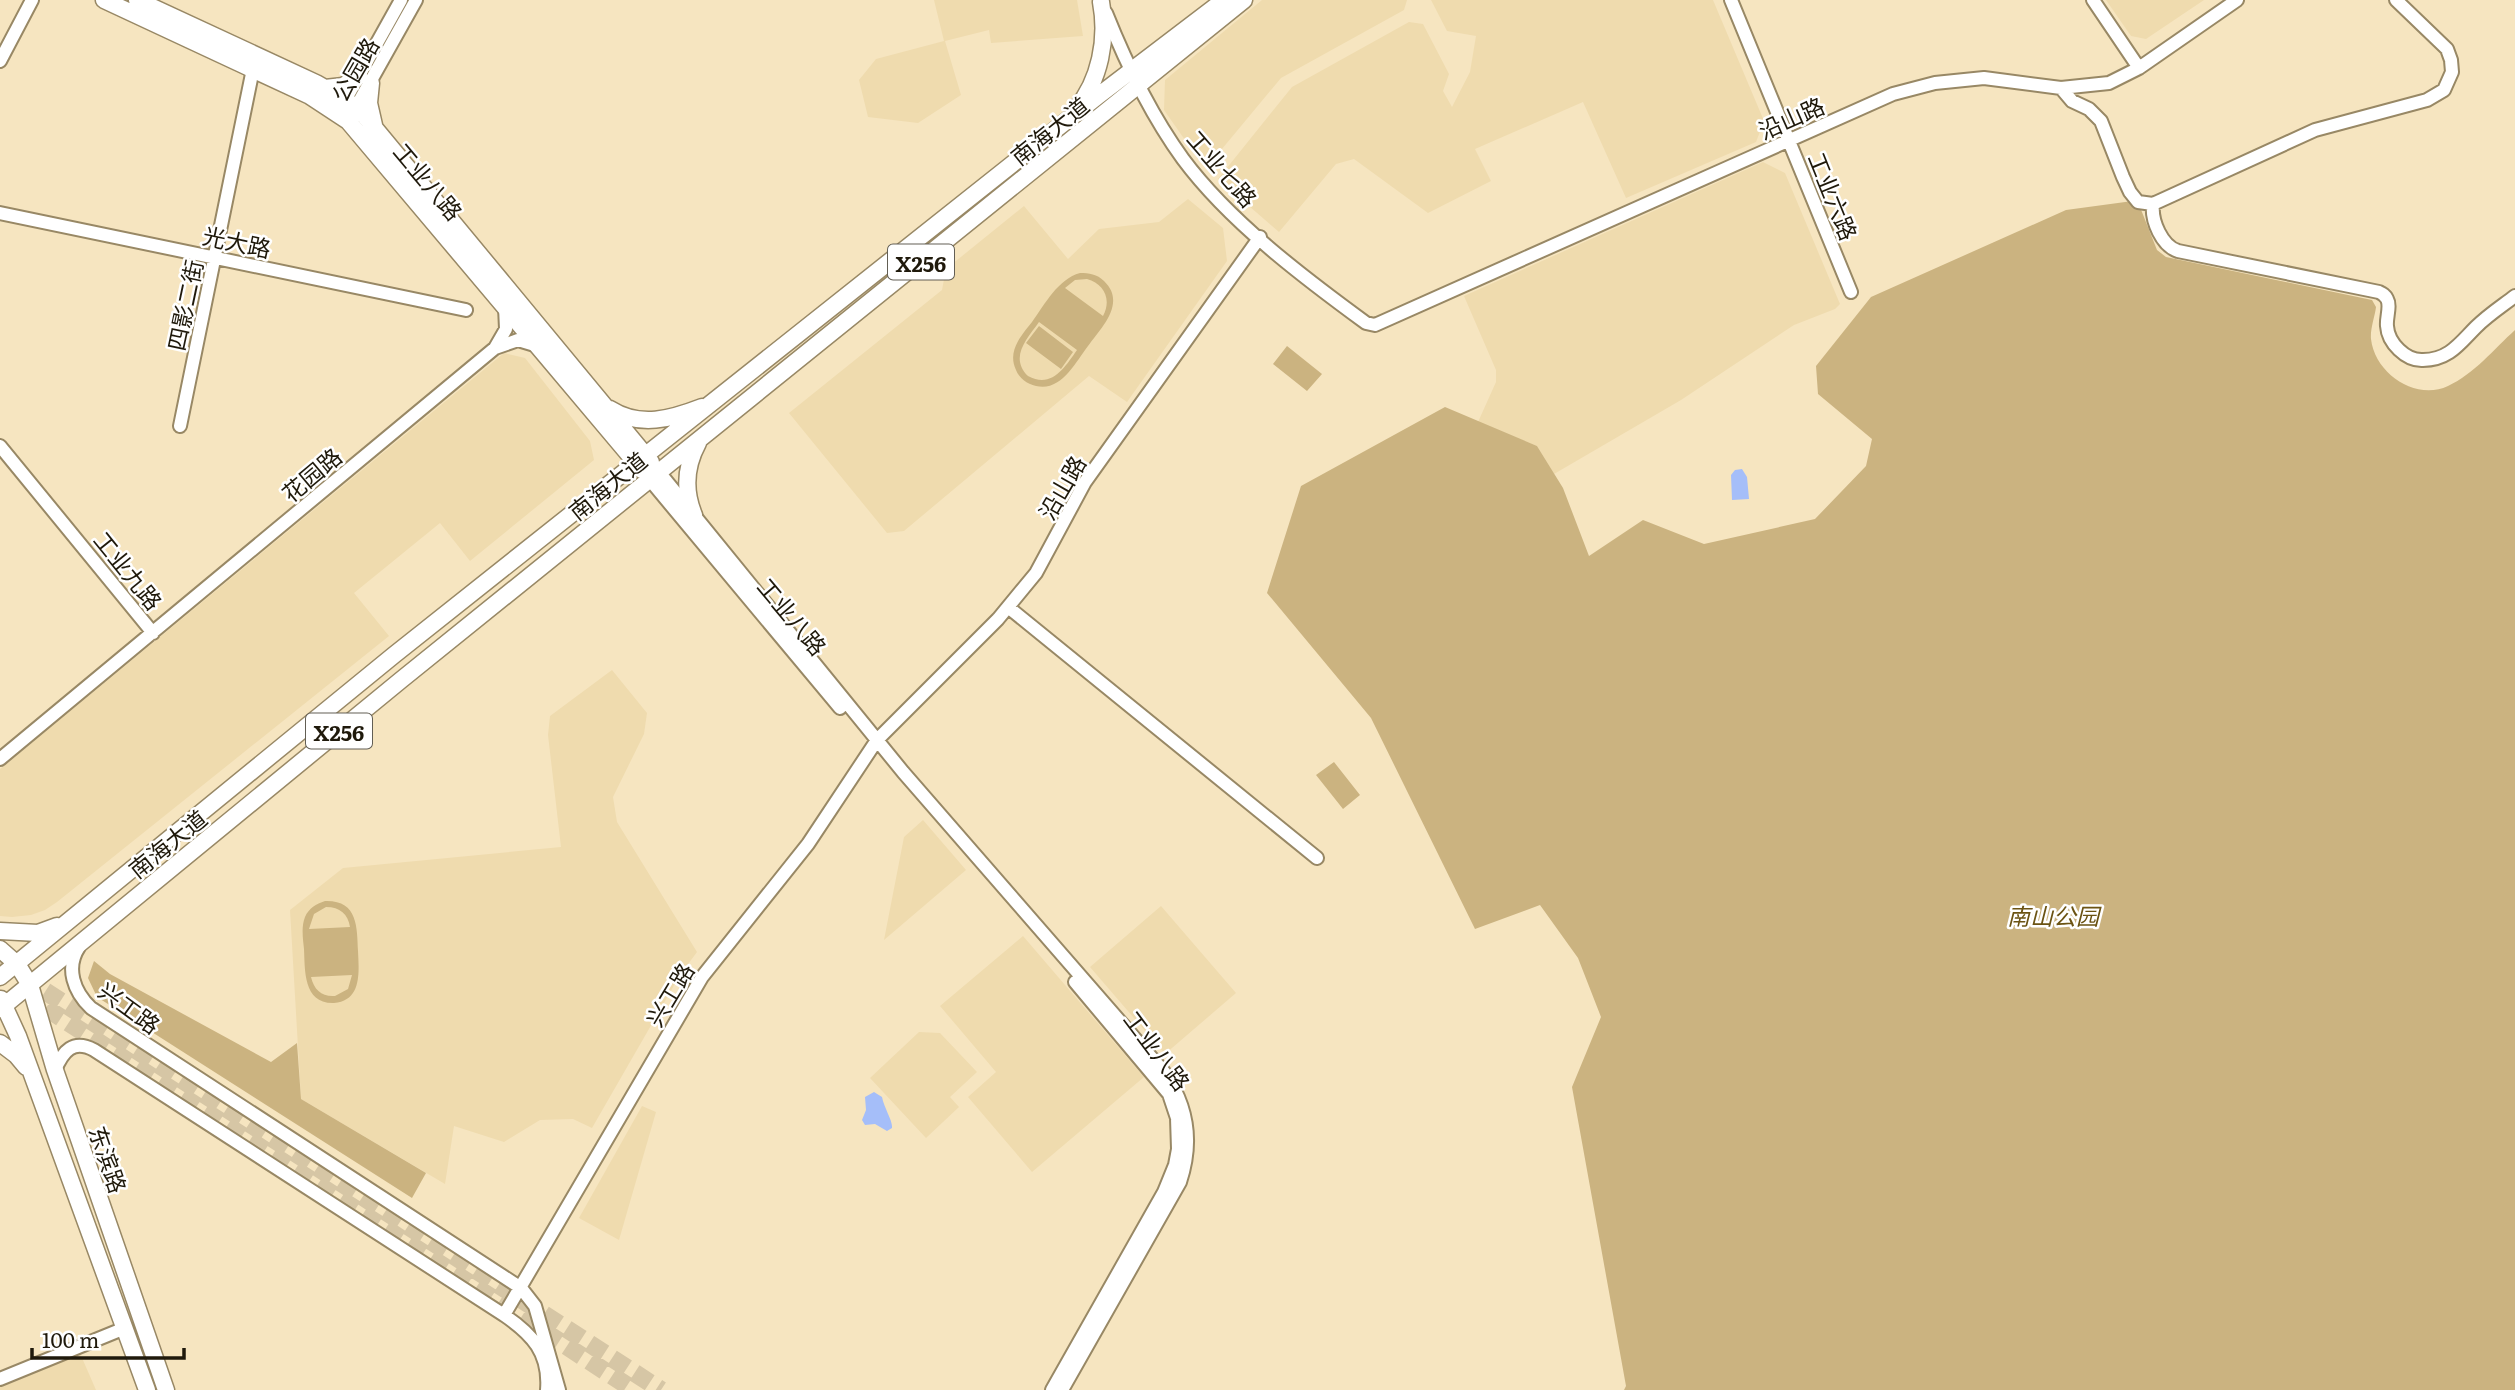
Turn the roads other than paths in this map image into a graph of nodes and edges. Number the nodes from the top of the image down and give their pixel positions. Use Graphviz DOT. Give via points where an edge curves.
graph roads {
  1 [pos="32,0"];
  2 [pos="104,0"];
  3 [pos="137,0"];
  4 [pos="401,0"];
  5 [pos="416,0"];
  6 [pos="1224,0"];
  7 [pos="1244,0"];
  8 [pos="1731,0"];
  9 [pos="2093,0"];
  10 [pos="2237,0"];
  11 [pos="1101,1"];
  12 [pos="2404,3"];
  13 [pos="0,61"];
  14 [pos="2139,68"];
  15 [pos="253,69"];
  16 [pos="1136,78"];
  17 [pos="365,79"];
  18 [pos="325,88"];
  19 [pos="2061,88"];
  20 [pos="347,110"];
  21 [pos="1066,122"];
  22 [pos="375,127"];
  23 [pos="1788,141"];
  24 [pos="2153,204"];
  25 [pos="0,213"];
  26 [pos="1260,237"];
  27 [pos="215,258"];
  28 [pos="1851,292"];
  29 [pos="2515,296"];
  30 [pos="505,307"];
  31 [pos="466,310"];
  32 [pos="1366,323"];
  33 [pos="540,347"];
  34 [pos="495,348"];
  35 [pos="713,403"];
  36 [pos="605,406"];
  37 [pos="180,426"];
  38 [pos="702,438"];
  39 [pos="0,446"];
  40 [pos="642,460"];
  41 [pos="655,476"];
  42 [pos="694,515"];
  43 [pos="1008,607"];
  44 [pos="153,633"];
  45 [pos="875,744"];
  46 [pos="0,760"];
  47 [pos="1317,858"];
  48 [pos="75,917"];
  49 [pos="0,932"];
  50 [pos="82,943"];
  51 [pos="0,949"];
  52 [pos="16,964"];
  53 [pos="0,977"];
  54 [pos="30,985"];
  55 [pos="2,1004"];
  56 [pos="0,1043"];
  57 [pos="55,1070"];
  58 [pos="35,1085"];
  59 [pos="521,1288"];
  60 [pos="504,1315"];
  61 [pos="125,1328"];
  62 [pos="0,1378"];
  63 [pos="147,1390"];
  64 [pos="166,1390"];
  65 [pos="547,1390"];
  66 [pos="559,1390"];
  67 [pos="1052,1390"];
  68 [pos="1062,1390"];
  1 -- 13 [label="street"];
  2 -- 15 [label="main road, 工业八路"];
  3 -- 18 [label="main road, 工业八路"];
  4 -- 17 [label="street, 公园路"];
  5 -- 17 [label="street, 公园路"];
  6 -- 16 [label="main road, 南海大道 / X256"];
  7 -- 16 [label="main road, 南海大道 / X256"];
  8 -- 23 [label="street, 工业六路"];
  9 -- 14 [label="street"];
  10 -- 14 [label="street, 沿山路"];
  11 -- 16 [label="street, 工业七路"];
  11 -- 21 [label="main road" via="1100,60 1082,102"];
  12 -- 24 [label="street" via="2447,49 2451,60 2449,81 2437,96 2315,130"];
  14 -- 19 [label="street, 沿山路" via="2109,83"];
  15 -- 20 [label="main road, 工业八路"];
  15 -- 27 [label="street, 四影二街"];
  16 -- 21 [label="main road, 南海大道 / X256"];
  16 -- 26 [label="street, 工业七路" via="1184,159 1215,196"];
  16 -- 38 [label="main road, 南海大道 / X256"];
  17 -- 18 [label="main road"];
  17 -- 20 [label="street, 公园路"];
  17 -- 22 [label="main road"];
  18 -- 20 [label="main road, 工业八路"];
  19 -- 23 [label="street, 沿山路" via="2010,79 1934,83 1893,94"];
  19 -- 24 [label="street" via="2072,102 2096,114 2130,192 2138,202"];
  20 -- 22 [label="main road, 工业八路"];
  20 -- 30 [label="main road, 工业八路"];
  21 -- 35 [label="main road, 南海大道 / X256"];
  22 -- 36 [label="main road, 工业八路"];
  23 -- 28 [label="street, 工业六路"];
  23 -- 32 [label="street, 沿山路" via="1381,324"];
  24 -- 29 [label="street" via="2151,214 2166,246 2172,249 2385,295 2389,301 2387,331 2406,356 2418,360 2450,353"];
  25 -- 27 [label="street, 光大路"];
  26 -- 32 [label="street, 工业七路"];
  26 -- 43 [label="street, 沿山路" via="1085,482 1036,573"];
  27 -- 31 [label="street, 光大路"];
  27 -- 37 [label="street, 四影二街"];
  30 -- 33 [label="main road, 工业八路"];
  30 -- 34 [label="street" via="506,330"];
  33 -- 34 [label="street, 花园路" via="518,340"];
  33 -- 40 [label="main road, 工业八路"];
  34 -- 44 [label="street, 花园路"];
  35 -- 36 [label="main road" via="653,421 628,418"];
  35 -- 40 [label="main road, 南海大道 / X256"];
  36 -- 40 [label="main road, 工业八路"];
  38 -- 41 [label="main road, 南海大道 / X256"];
  38 -- 42 [label="main road" via="688,471"];
  39 -- 44 [label="street, 工业九路"];
  40 -- 41 [label="main road, 工业八路"];
  40 -- 48 [label="main road, 南海大道 / X256" via="394,655"];
  41 -- 42 [label="street, 工业八路"];
  41 -- 45 [label="street, 工业八路"];
  41 -- 50 [label="main road, 南海大道 / X256"];
  42 -- 45 [label="street, 工业八路"];
  43 -- 45 [label="street, 沿山路"];
  43 -- 47 [label="street"];
  44 -- 46 [label="street, 工业九路"];
  45 -- 59 [label="street, 兴工路" via="808,844 702,977"];
  45 -- 67 [label="street, 工业八路" via="1157,1078 1174,1107 1179,1135 1171,1179"];
  45 -- 68 [label="street, 工业八路" via="1164,1072 1183,1104 1187,1150 1180,1182"];
  48 -- 49 [label="main road" via="38,933"];
  48 -- 52 [label="main road, 南海大道 / X256"];
  50 -- 54 [label="main road, 南海大道 / X256"];
  50 -- 59 [label="street, 兴工路" via="73,957 73,979 91,1008"];
  51 -- 52 [label="main road, 东滨路"];
  52 -- 53 [label="main road, 南海大道 / X256"];
  52 -- 54 [label="main road, 东滨路"];
  54 -- 55 [label="main road, 南海大道 / X256"];
  54 -- 57 [label="main road, 东滨路"];
  55 -- 58 [label="main road, 东滨路"];
  56 -- 58 [label="main road" via="26,1066"];
  57 -- 60 [label="street" via="71,1047 94,1050"];
  57 -- 64 [label="main road, 东滨路"];
  58 -- 61 [label="main road, 东滨路"];
  59 -- 60 [label="street, 兴工路"];
  59 -- 66 [label="street, 兴工路" via="534,1306"];
  60 -- 65 [label="street" via="534,1340 546,1368"];
  61 -- 62 [label="street"];
  61 -- 63 [label="main road, 东滨路"];
}
